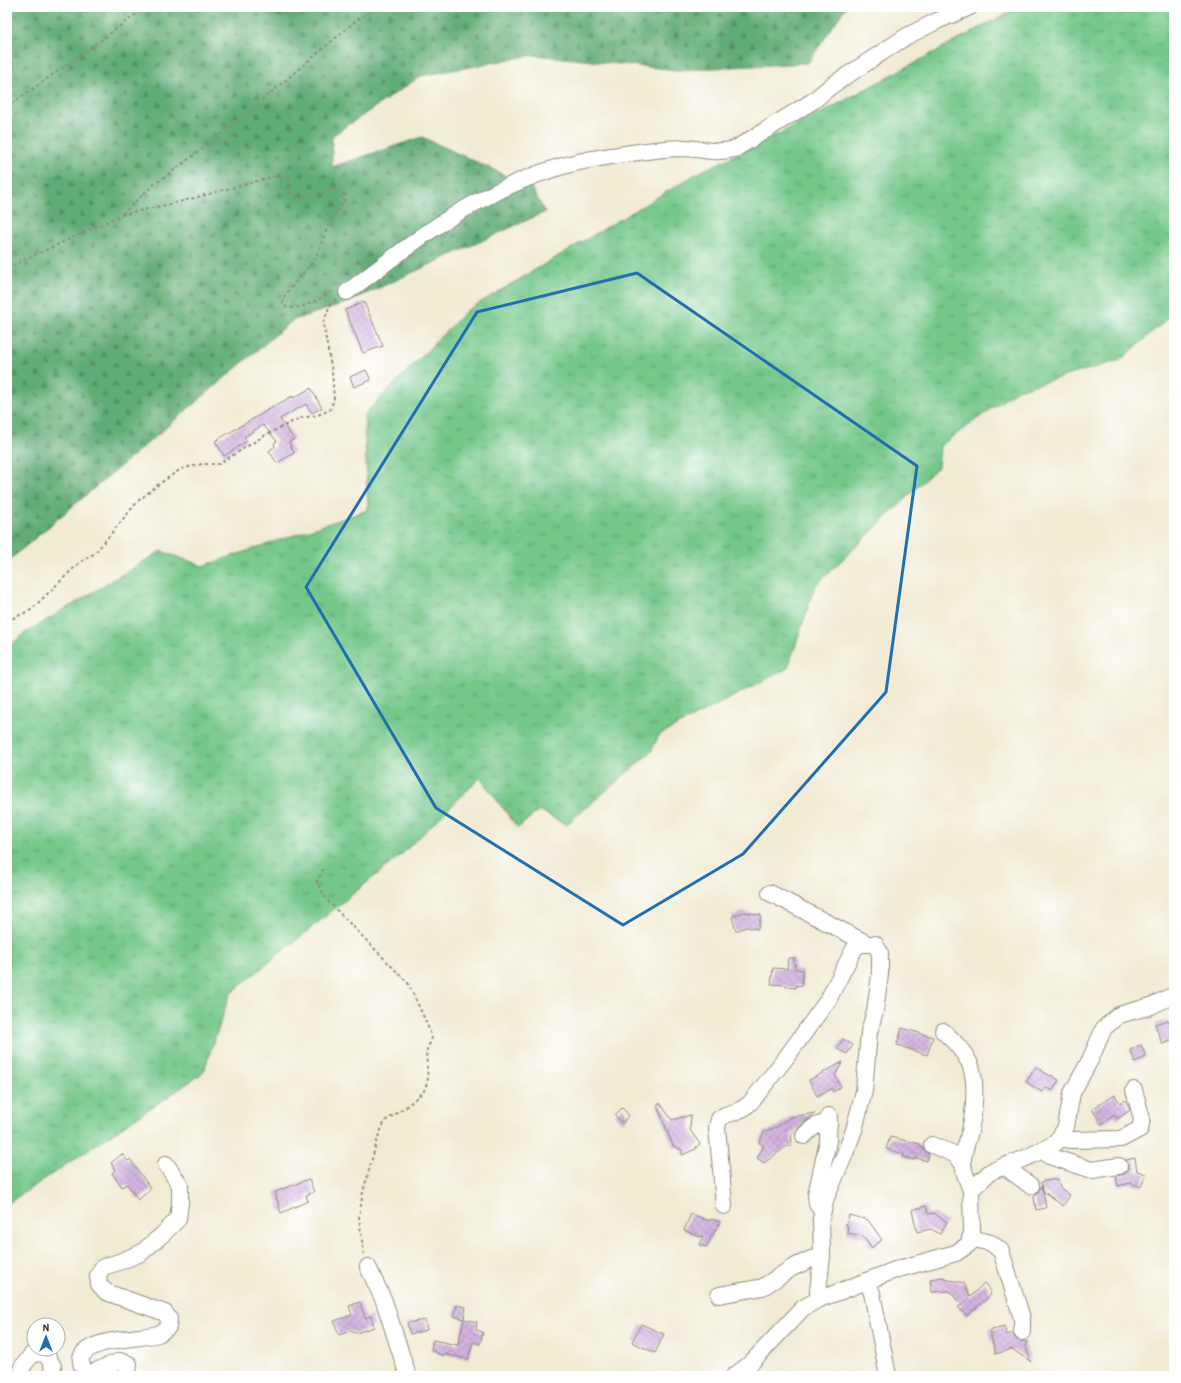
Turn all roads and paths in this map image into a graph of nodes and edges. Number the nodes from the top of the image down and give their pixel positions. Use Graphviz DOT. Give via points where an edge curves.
graph roads {
  1 [pos="146,7"];
  2 [pos="378,7"];
  3 [pos="970,7"];
  4 [pos="7,107"];
  5 [pos="121,215"];
  6 [pos="7,268"];
  7 [pos="341,291"];
  8 [pos="7,621"];
  9 [pos="323,869"];
  10 [pos="770,893"];
  11 [pos="866,943"];
  12 [pos="1174,995"];
  13 [pos="943,1031"];
  14 [pos="1134,1090"];
  15 [pos="804,1136"];
  16 [pos="1059,1138"];
  17 [pos="932,1144"];
  18 [pos="1043,1149"];
  19 [pos="166,1164"];
  20 [pos="964,1164"];
  21 [pos="1004,1166"];
  22 [pos="1119,1166"];
  23 [pos="1031,1186"];
  24 [pos="971,1190"];
  25 [pos="724,1206"];
  26 [pos="823,1213"];
  27 [pos="970,1238"];
  28 [pos="822,1257"];
  29 [pos="368,1267"];
  30 [pos="867,1281"];
  31 [pos="719,1296"];
  32 [pos="819,1298"];
  33 [pos="1022,1332"];
  34 [pos="22,1367"];
  35 [pos="51,1376"];
  36 [pos="125,1376"];
  37 [pos="408,1376"];
  38 [pos="734,1376"];
  39 [pos="888,1376"];
  1 -- 4 [label="path"];
  2 -- 5 [label="path" via="358,19 216,139 151,187"];
  3 -- 7 [label="street" via="907,36 831,86 813,101 735,149 723,152 683,148 655,150 572,163 543,173 488,196 440,224"];
  5 -- 6 [label="path"];
  5 -- 7 [label="path" via="276,176 289,178 292,196 342,190 345,195 344,201 328,226 315,259 285,295 283,303 293,309"];
  7 -- 8 [label="path" via="323,323 332,372 334,399 330,410 300,418 267,434 219,464 202,464 181,469 138,501 95,553 79,563 31,610"];
  9 -- 29 [label="path" via="317,882 326,899 408,983 432,1038 426,1052 428,1081 424,1091 385,1121 378,1137 359,1217"];
  10 -- 11 [label="street"];
  11 -- 25 [label="street" via="854,949 828,1000 751,1102 719,1118 717,1128"];
  11 -- 26 [label="street" via="875,944 880,952 880,975 869,1032 864,1091 854,1130 826,1198"];
  12 -- 16 [label="street" via="1151,1006 1119,1015 1104,1028 1072,1093 1066,1127"];
  13 -- 20 [label="street" via="969,1062 974,1081 974,1098 963,1157"];
  14 -- 16 [label="street" via="1142,1119 1140,1129 1121,1139"];
  15 -- 26 [label="street" via="813,1126 829,1120 828,1141 816,1195 817,1204"];
  16 -- 18 [label="street" via="1056,1143"];
  17 -- 20 [label="street" via="954,1154"];
  18 -- 21 [label="street"];
  18 -- 22 [label="street" via="1049,1156 1092,1170"];
  19 -- 36 [label="street" via="180,1185 178,1219 141,1253 102,1268 98,1276 99,1284 106,1292 165,1313 169,1319 168,1327 159,1334 89,1348 83,1353 81,1362 85,1371 91,1373 120,1361 129,1364"];
  20 -- 24 [label="street"];
  21 -- 23 [label="street"];
  21 -- 24 [label="street" via="990,1172"];
  24 -- 27 [label="street"];
  26 -- 28 [label="street"];
  27 -- 30 [label="street" via="969,1244 956,1253 895,1270"];
  27 -- 33 [label="street" via="991,1244 1001,1251 1022,1318"];
  28 -- 31 [label="street" via="804,1262 763,1287"];
  28 -- 32 [label="street"];
  29 -- 37 [label="street" via="384,1301"];
  30 -- 32 [label="street"];
  30 -- 39 [label="street" via="872,1293"];
  32 -- 38 [label="street" via="803,1308 750,1364"];
  34 -- 35 [label="street" via="33,1353 46,1354 53,1366"];
}
